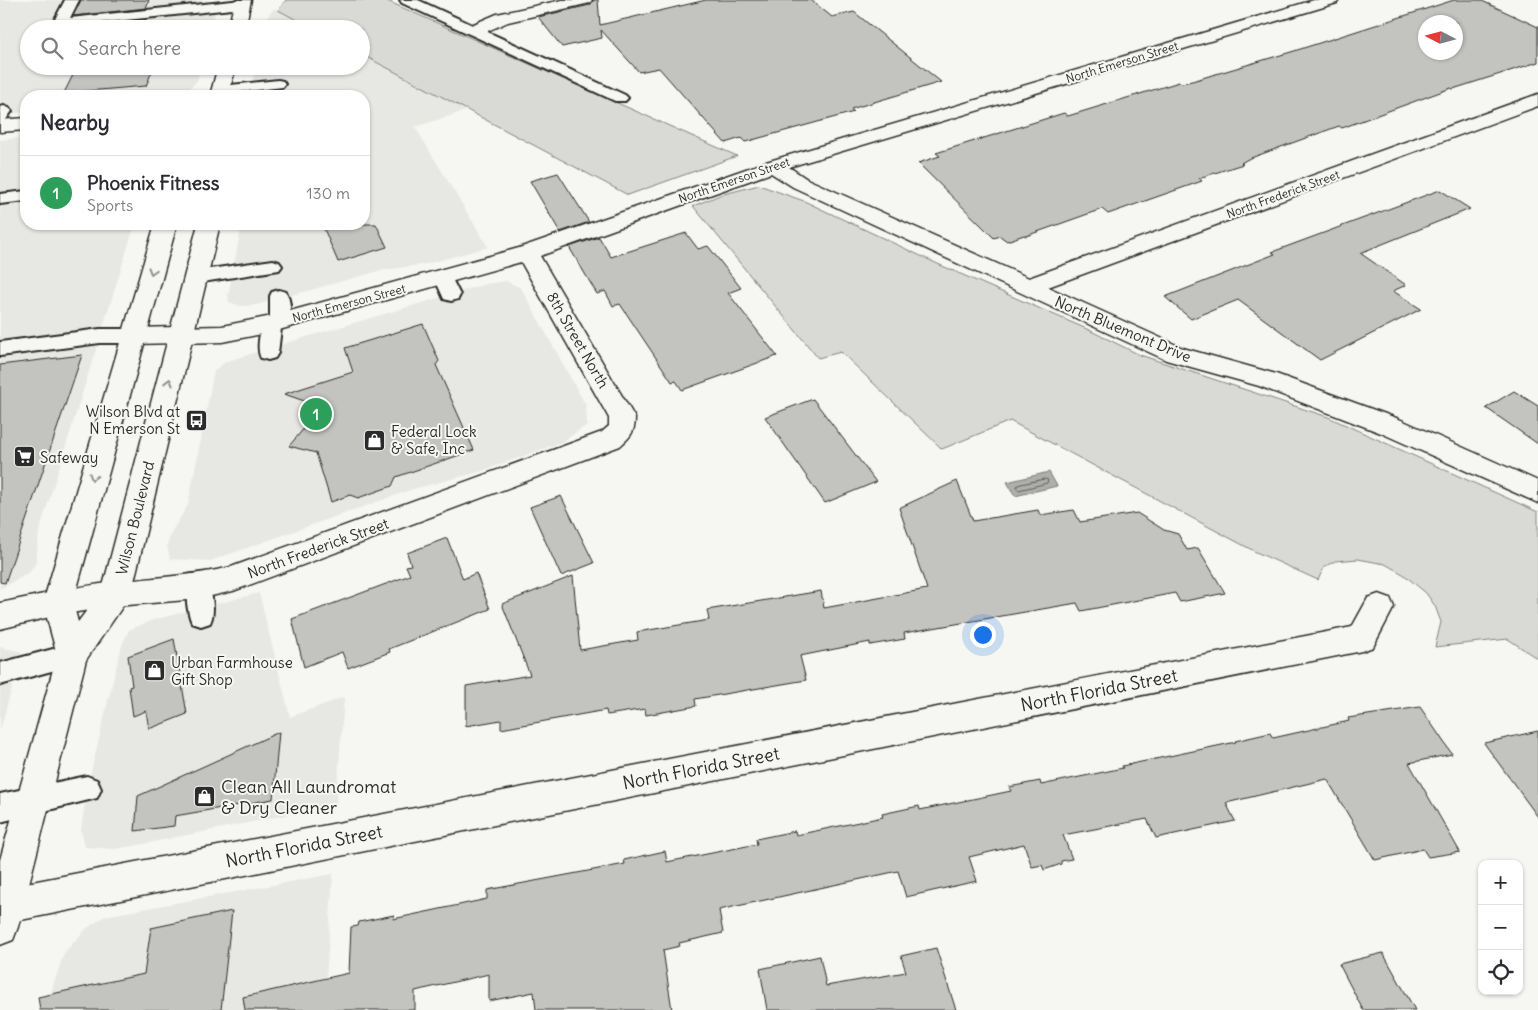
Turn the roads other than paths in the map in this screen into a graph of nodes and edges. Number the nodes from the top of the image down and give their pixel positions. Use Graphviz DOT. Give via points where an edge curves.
graph roads {
  1 [pos="59,0"];
  2 [pos="72,0"];
  3 [pos="407,0"];
  4 [pos="584,0"];
  5 [pos="1331,0"];
  6 [pos="242,2"];
  7 [pos="168,6"];
  8 [pos="49,20"];
  9 [pos="64,20"];
  10 [pos="80,20"];
  11 [pos="128,20"];
  12 [pos="238,20"];
  13 [pos="475,30"];
  14 [pos="225,75"];
  15 [pos="278,84"];
  16 [pos="221,90"];
  17 [pos="239,90"];
  18 [pos="620,98"];
  19 [pos="1538,100"];
  20 [pos="1,118"];
  21 [pos="20,123"];
  22 [pos="773,166"];
  23 [pos="20,197"];
  24 [pos="0,199"];
  25 [pos="164,230"];
  26 [pos="208,230"];
  27 [pos="527,253"];
  28 [pos="273,266"];
  29 [pos="196,278"];
  30 [pos="1027,287"];
  31 [pos="279,296"];
  32 [pos="276,323"];
  33 [pos="181,335"];
  34 [pos="134,336"];
  35 [pos="0,349"];
  36 [pos="268,353"];
  37 [pos="622,429"];
  38 [pos="1538,493"];
  39 [pos="198,587"];
  40 [pos="116,594"];
  41 [pos="58,603"];
  42 [pos="1379,606"];
  43 [pos="0,616"];
  44 [pos="201,616"];
  45 [pos="72,655"];
  46 [pos="0,674"];
  47 [pos="87,789"];
  48 [pos="34,801"];
  49 [pos="0,808"];
  50 [pos="3,916"];
  1 -- 8 [label="lane"];
  2 -- 9 [label="lane"];
  3 -- 13 [label="lane"];
  4 -- 13 [label="street" via="503,18"];
  5 -- 22 [label="street, North Emerson Street"];
  6 -- 7 [label="lane"];
  6 -- 12 [label="street"];
  7 -- 10 [label="lane"];
  7 -- 11 [label="lane" via="149,18"];
  13 -- 18 [label="lane"];
  14 -- 16 [label="street"];
  15 -- 17 [label="lane"];
  19 -- 30 [label="street, North Frederick Street"];
  20 -- 21 [label="street"];
  22 -- 27 [label="street, North Emerson Street"];
  22 -- 30 [label="street, North Bluemont Drive" via="800,183"];
  23 -- 24 [label="lane"];
  25 -- 34 [label="street, one-way"];
  26 -- 29 [label="street, Wilson Boulevard"];
  27 -- 32 [label="street, North Emerson Street" via="447,286"];
  27 -- 37 [label="street, 8th Street North" via="622,418"];
  28 -- 29 [label="lane"];
  29 -- 33 [label="street, Wilson Boulevard"];
  30 -- 38 [label="street, North Bluemont Drive" via="1175,354 1267,380 1390,426"];
  31 -- 32 [label="lane"];
  32 -- 33 [label="street, North Emerson Street" via="222,334"];
  32 -- 36 [label="lane"];
  33 -- 34 [label="street, North Emerson Street"];
  40 -- 33 [label="street, Wilson Boulevard, one-way"];
  34 -- 35 [label="lane" via="100,336"];
  34 -- 41 [label="street, one-way"];
  37 -- 39 [label="street, North Frederick Street" via="611,439 370,529 233,579"];
  39 -- 40 [label="street, North Frederick Street"];
  39 -- 44 [label="lane"];
  40 -- 41 [label="street, North Frederick Street"];
  40 -- 45 [label="street, Wilson Boulevard"];
  41 -- 43 [label="street, North Frederick Street"];
  41 -- 45 [label="street, Wilson Boulevard"];
  42 -- 50 [label="street, North Florida Street" via="1362,638"];
  45 -- 46 [label="lane"];
  45 -- 48 [label="street, Wilson Boulevard"];
  47 -- 48 [label="lane"];
  48 -- 49 [label="lane"];
  48 -- 50 [label="street, Wilson Boulevard"];
}
